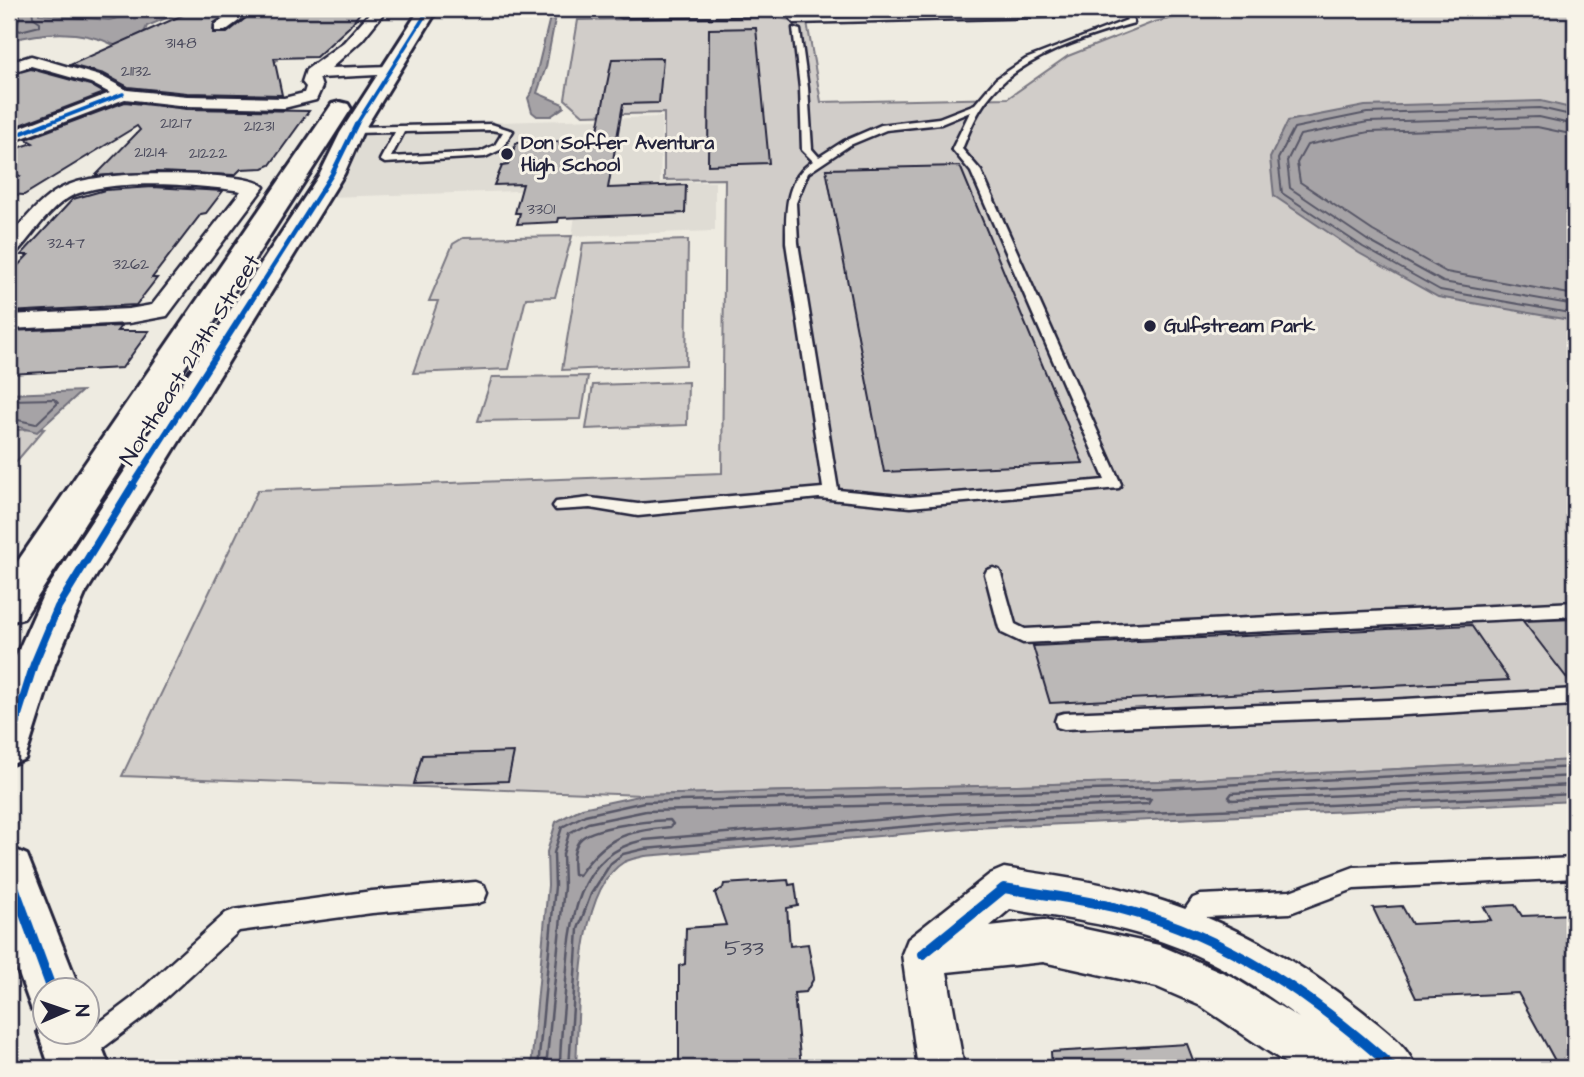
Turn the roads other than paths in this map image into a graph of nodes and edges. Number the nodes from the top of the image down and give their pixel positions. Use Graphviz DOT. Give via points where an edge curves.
graph roads {
  1 [pos="248,9"];
  2 [pos="380,9"];
  3 [pos="408,9"];
  4 [pos="429,9"];
  5 [pos="623,9"];
  6 [pos="1147,9"];
  7 [pos="791,11"];
  8 [pos="976,13"];
  9 [pos="1127,13"];
  10 [pos="220,27"];
  11 [pos="796,30"];
  12 [pos="9,68"];
  13 [pos="375,75"];
  14 [pos="307,89"];
  15 [pos="123,94"];
  16 [pos="977,106"];
  17 [pos="401,129"];
  18 [pos="354,130"];
  19 [pos="9,138"];
  20 [pos="818,162"];
  21 [pos="271,239"];
  22 [pos="9,249"];
  23 [pos="9,322"];
  24 [pos="831,494"];
  25 [pos="561,506"];
  26 [pos="993,574"];
  27 [pos="9,606"];
  28 [pos="1575,609"];
  29 [pos="1575,697"];
  30 [pos="1063,721"];
  31 [pos="9,744"];
  32 [pos="1575,868"];
  33 [pos="9,873"];
  34 [pos="476,893"];
  35 [pos="1183,928"];
  36 [pos="923,954"];
  37 [pos="47,976"];
  38 [pos="74,1051"];
  39 [pos="941,1068"];
  40 [pos="1329,1068"];
  41 [pos="1393,1068"];
  1 -- 10 [label="street"];
  2 -- 14 [label="street"];
  3 -- 13 [label="street, Northeast 213th Street"];
  4 -- 13 [label="street, Northeast 213th Street"];
  5 -- 7 [label="lane" via="622,15"];
  6 -- 9 [label="lane"];
  7 -- 8 [label="lane" via="794,21"];
  8 -- 9 [label="lane"];
  9 -- 16 [label="lane" via="1131,21 1014,66"];
  11 -- 20 [label="lane" via="807,149"];
  12 -- 15 [label="street" via="31,61 97,80"];
  13 -- 14 [label="street"];
  13 -- 18 [label="street, Northeast 213th Street"];
  13 -- 21 [label="street, Northeast 213th Street"];
  14 -- 15 [label="street" via="284,103 187,102"];
  15 -- 19 [label="street"];
  16 -- 20 [label="lane" via="941,121 884,127"];
  16 -- 24 [label="lane" via="957,149 976,171 1114,484 910,502"];
  17 -- 17 [label="lane" via="385,160 482,155 499,147 508,131 491,127"];
  17 -- 18 [label="lane"];
  18 -- 21 [label="street, Northeast 213th Street" via="332,174"];
  20 -- 24 [label="lane" via="804,171 791,203 792,243"];
  21 -- 27 [label="street, Northeast 213th Street"];
  21 -- 31 [label="street, Northeast 213th Street" via="42,636"];
  22 -- 23 [label="street" via="62,193 108,181 226,182 254,187 159,311"];
  24 -- 25 [label="lane" via="638,510 590,503"];
  26 -- 28 [label="lane" via="1007,628 1023,636"];
  29 -- 30 [label="lane"];
  32 -- 35 [label="lane" via="1354,878 1290,902 1201,906"];
  33 -- 37 [label="street"];
  34 -- 38 [label="lane" via="234,921 140,1006"];
  35 -- 36 [label="street" via="1124,909 1004,888"];
  35 -- 41 [label="street" via="1325,1009"];
  36 -- 39 [label="street"];
  36 -- 40 [label="street" via="1043,941 1159,966 1216,991"];
}
